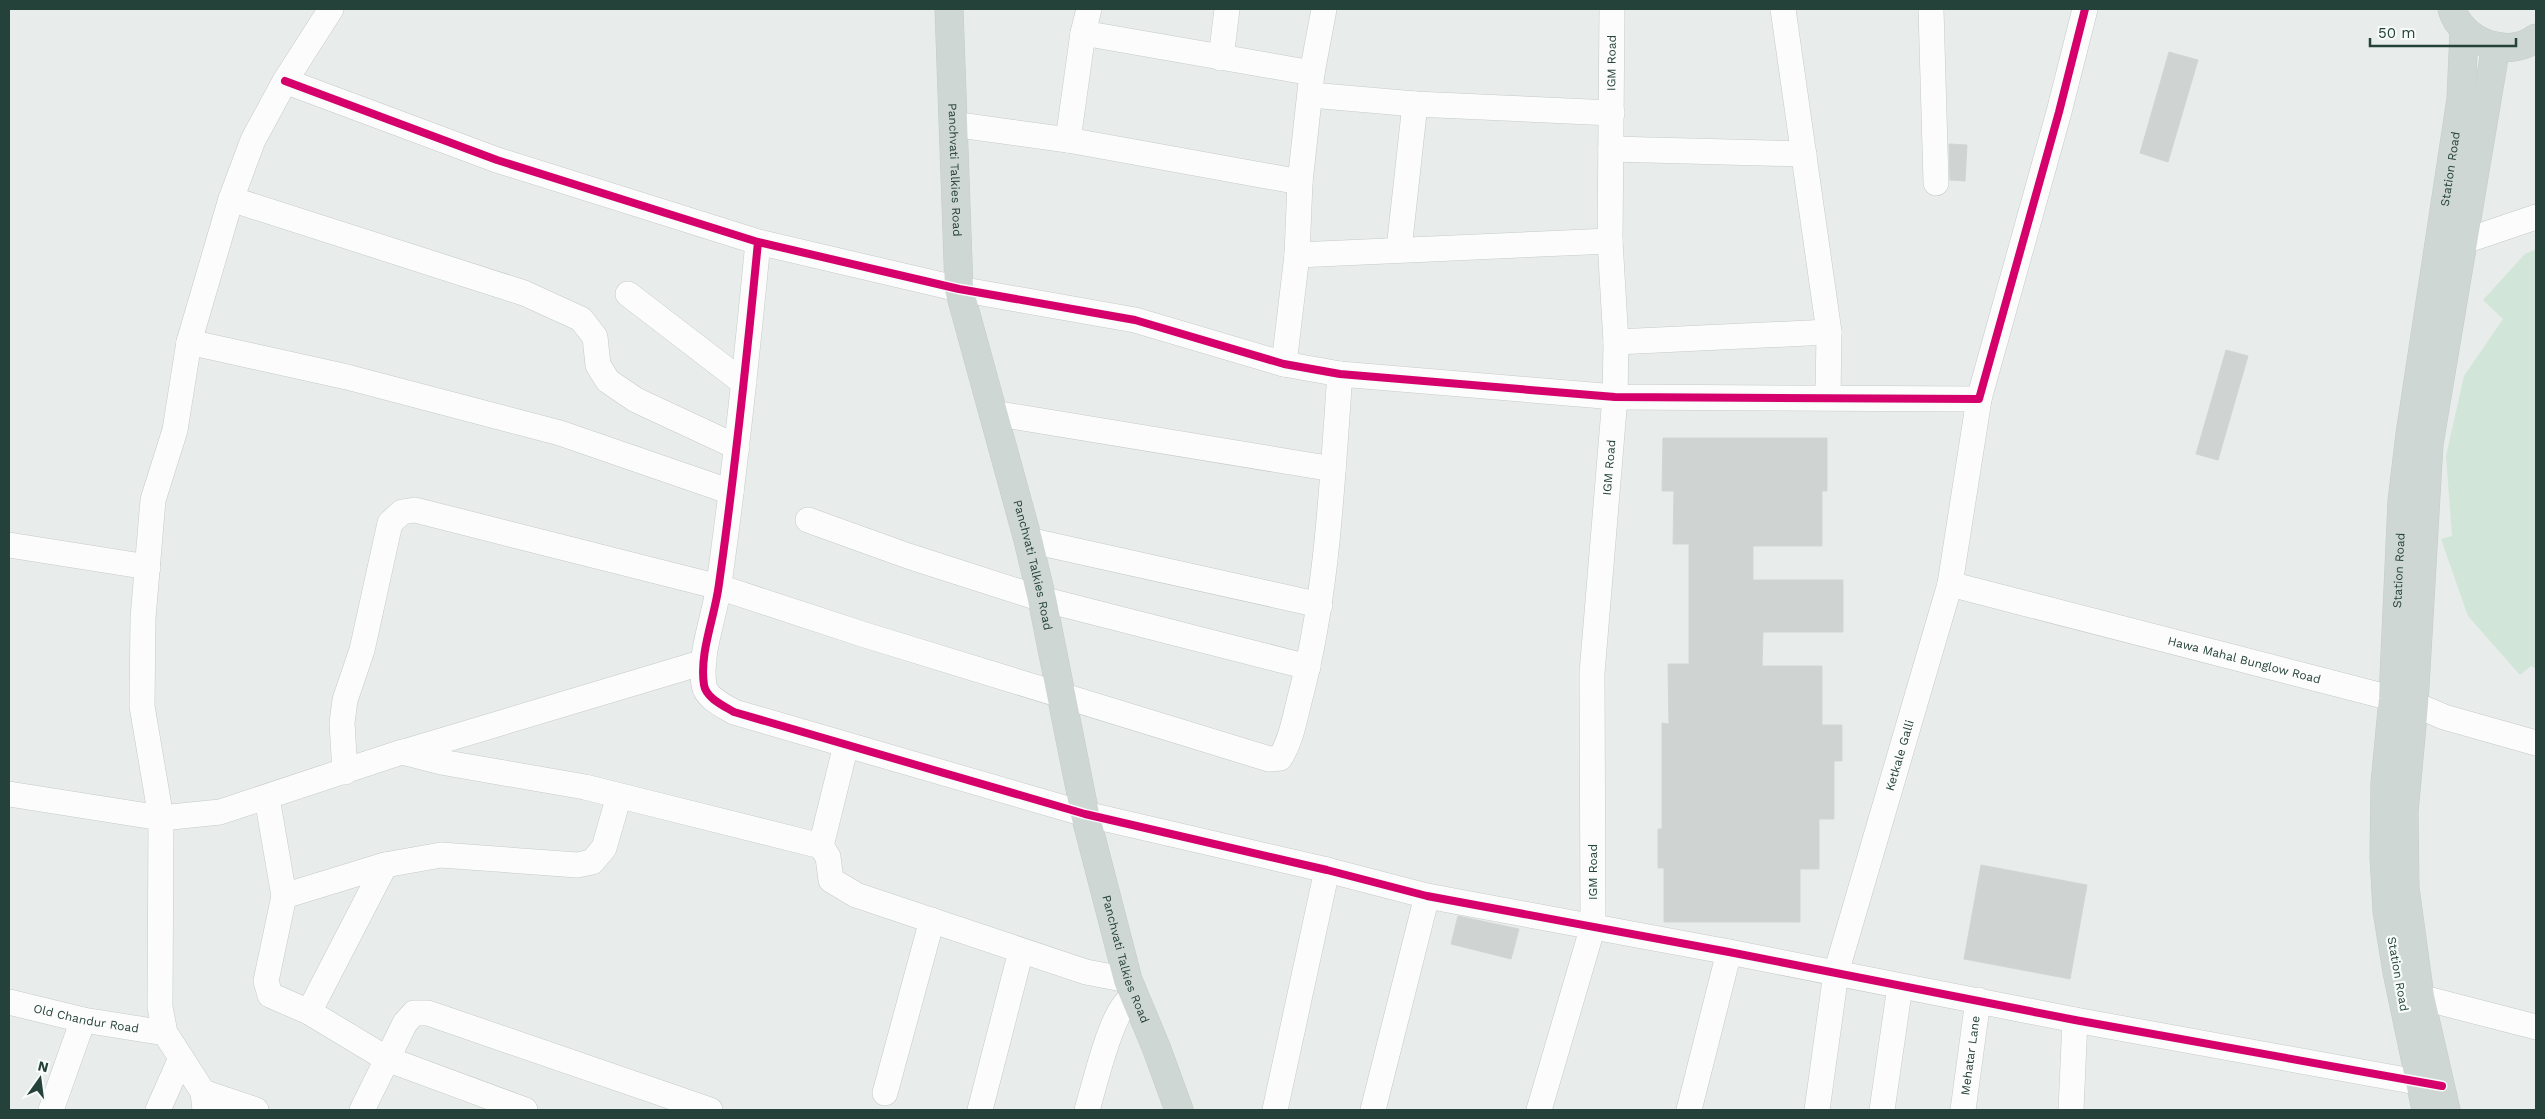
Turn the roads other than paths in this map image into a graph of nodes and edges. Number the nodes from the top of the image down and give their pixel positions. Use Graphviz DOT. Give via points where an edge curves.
graph roads {
  1 [pos="949,9"];
  2 [pos="1089,9"];
  3 [pos="1227,9"];
  4 [pos="1324,9"];
  5 [pos="1612,9"];
  6 [pos="1783,9"];
  7 [pos="1931,9"];
  8 [pos="2085,9"];
  9 [pos="324,11"];
  10 [pos="2458,20"];
  11 [pos="1083,33"];
  12 [pos="2536,38"];
  13 [pos="2496,46"];
  14 [pos="1221,58"];
  15 [pos="285,81"];
  16 [pos="1311,84"];
  17 [pos="1415,104"];
  18 [pos="1612,113"];
  19 [pos="952,124"];
  20 [pos="1068,140"];
  21 [pos="1611,149"];
  22 [pos="1804,154"];
  23 [pos="1300,182"];
  24 [pos="1936,183"];
  25 [pos="231,199"];
  26 [pos="2536,217"];
  27 [pos="1610,241"];
  28 [pos="758,242"];
  29 [pos="2462,242"];
  30 [pos="1399,249"];
  31 [pos="1297,255"];
  32 [pos="959,289"];
  33 [pos="628,294"];
  34 [pos="1829,332"];
  35 [pos="189,342"];
  36 [pos="1616,342"];
  37 [pos="1284,364"];
  38 [pos="1340,374"];
  39 [pos="744,383"];
  40 [pos="1615,397"];
  41 [pos="1828,397"];
  42 [pos="1979,399"];
  43 [pos="994,413"];
  44 [pos="737,447"];
  45 [pos="1333,469"];
  46 [pos="730,492"];
  47 [pos="808,520"];
  48 [pos="1028,540"];
  49 [pos="9,545"];
  50 [pos="148,567"];
  51 [pos="1950,584"];
  52 [pos="719,586"];
  53 [pos="1042,599"];
  54 [pos="1320,604"];
  55 [pos="704,662"];
  56 [pos="1308,668"];
  57 [pos="1061,694"];
  58 [pos="2403,702"];
  59 [pos="2536,743"];
  60 [pos="846,745"];
  61 [pos="402,752"];
  62 [pos="344,772"];
  63 [pos="9,794"];
  64 [pos="619,796"];
  65 [pos="267,798"];
  66 [pos="1085,814"];
  67 [pos="161,818"];
  68 [pos="821,846"];
  69 [pos="385,865"];
  70 [pos="1327,870"];
  71 [pos="284,896"];
  72 [pos="1427,896"];
  73 [pos="932,920"];
  74 [pos="1593,926"];
  75 [pos="1020,951"];
  76 [pos="1729,952"];
  77 [pos="1836,973"];
  78 [pos="1900,986"];
  79 [pos="1130,989"];
  80 [pos="2420,997"];
  81 [pos="1978,1000"];
  82 [pos="9,1002"];
  83 [pos="309,1012"];
  84 [pos="83,1020"];
  85 [pos="2075,1020"];
  86 [pos="2536,1027"];
  87 [pos="165,1033"];
  88 [pos="181,1058"];
  89 [pos="386,1059"];
  90 [pos="885,1093"];
  91 [pos="2436,1094"];
  92 [pos="204,1101"];
  93 [pos="51,1110"];
  94 [pos="158,1110"];
  95 [pos="256,1110"];
  96 [pos="362,1110"];
  97 [pos="526,1110"];
  98 [pos="710,1110"];
  99 [pos="980,1110"];
  100 [pos="1087,1110"];
  101 [pos="1178,1110"];
  102 [pos="1275,1110"];
  103 [pos="1373,1110"];
  104 [pos="1538,1110"];
  105 [pos="1689,1110"];
  106 [pos="1817,1110"];
  107 [pos="1882,1110"];
  108 [pos="1963,1110"];
  109 [pos="2071,1110"];
  110 [pos="2426,1110"];
  1 -- 19 [label="main road, Panchvati Talkies Road"];
  2 -- 11 [label="street"];
  3 -- 14 [label="street"];
  4 -- 16 [label="street"];
  5 -- 18 [label="street, IGM Road"];
  6 -- 22 [label="street"];
  7 -- 24 [label="street"];
  8 -- 42 [label="street, Ketkale Galli"];
  9 -- 15 [label="street"];
  10 -- 13 [label="main road" via="2479,42"];
  10 -- 58 [label="main road, Station Road" via="2461,99 2403,491"];
  11 -- 14 [label="street"];
  11 -- 20 [label="street"];
  12 -- 13 [label="main road" via="2516,47"];
  13 -- 29 [label="main road, Station Road"];
  14 -- 16 [label="street"];
  15 -- 25 [label="street" via="253,140"];
  15 -- 28 [label="street" via="497,160"];
  16 -- 17 [label="street"];
  16 -- 23 [label="street"];
  17 -- 18 [label="street"];
  17 -- 30 [label="street"];
  18 -- 21 [label="street, IGM Road"];
  19 -- 20 [label="street"];
  19 -- 32 [label="main road, Panchvati Talkies Road"];
  20 -- 23 [label="street"];
  21 -- 22 [label="street"];
  21 -- 27 [label="street, IGM Road"];
  22 -- 34 [label="street"];
  23 -- 31 [label="street"];
  25 -- 35 [label="street"];
  25 -- 44 [label="street" via="524,294 581,319 595,338 598,365 608,381 636,400"];
  26 -- 29 [label="street"];
  27 -- 30 [label="street"];
  27 -- 36 [label="street, IGM Road"];
  28 -- 32 [label="street"];
  28 -- 39 [label="street"];
  29 -- 58 [label="main road, Station Road" via="2429,444"];
  30 -- 31 [label="street"];
  31 -- 37 [label="street"];
  32 -- 37 [label="street" via="1135,320"];
  32 -- 43 [label="main road, Panchvati Talkies Road"];
  33 -- 39 [label="street"];
  34 -- 36 [label="street"];
  34 -- 41 [label="street"];
  35 -- 46 [label="street" via="348,378 560,433"];
  35 -- 50 [label="street" via="175,430 153,500"];
  36 -- 40 [label="street, IGM Road"];
  37 -- 38 [label="street"];
  38 -- 40 [label="street"];
  38 -- 45 [label="street"];
  39 -- 44 [label="street"];
  40 -- 41 [label="street"];
  40 -- 74 [label="street, IGM Road" via="1592,672"];
  41 -- 42 [label="street"];
  42 -- 51 [label="street, Ketkale Galli"];
  43 -- 45 [label="street"];
  43 -- 48 [label="main road, Panchvati Talkies Road"];
  44 -- 46 [label="street"];
  45 -- 54 [label="street"];
  46 -- 52 [label="street"];
  47 -- 53 [label="street"];
  48 -- 53 [label="main road, Panchvati Talkies Road"];
  48 -- 54 [label="street"];
  49 -- 50 [label="street"];
  50 -- 67 [label="street" via="142,706"];
  51 -- 58 [label="street, Hawa Mahal Bunglow Road"];
  51 -- 77 [label="street, Ketkale Galli"];
  52 -- 55 [label="street"];
  52 -- 57 [label="street" via="862,634"];
  52 -- 62 [label="street" via="415,510 402,512 390,522 362,650 345,700 342,724"];
  53 -- 56 [label="street"];
  53 -- 57 [label="main road, Panchvati Talkies Road"];
  54 -- 56 [label="street"];
  55 -- 60 [label="street" via="704,687 715,700 734,712"];
  55 -- 61 [label="street"];
  56 -- 57 [label="street" via="1288,746 1280,758 1269,759"];
  57 -- 66 [label="main road, Panchvati Talkies Road"];
  58 -- 59 [label="street, Hawa Mahal Bunglow Road"];
  58 -- 80 [label="main road, Station Road" via="2405,888"];
  58 -- 91 [label="main road, Station Road" via="2385,784 2384,857 2388,911 2396,972"];
  60 -- 66 [label="street"];
  60 -- 68 [label="street"];
  61 -- 62 [label="street"];
  61 -- 64 [label="street"];
  62 -- 65 [label="street"];
  63 -- 67 [label="street"];
  64 -- 68 [label="street"];
  64 -- 69 [label="street" via="604,848 592,862 577,864 441,855"];
  65 -- 67 [label="street" via="220,812"];
  65 -- 71 [label="street"];
  66 -- 70 [label="street"];
  66 -- 79 [label="main road, Panchvati Talkies Road"];
  67 -- 87 [label="street" via="160,1007"];
  68 -- 73 [label="street" via="828,857 832,880 856,895"];
  69 -- 71 [label="street"];
  69 -- 83 [label="street"];
  70 -- 72 [label="street"];
  70 -- 102 [label="street"];
  71 -- 83 [label="street" via="266,981 270,995"];
  72 -- 74 [label="street"];
  72 -- 103 [label="street"];
  73 -- 75 [label="street"];
  73 -- 90 [label="street"];
  74 -- 76 [label="street"];
  74 -- 104 [label="street, IGM Road"];
  75 -- 79 [label="street"];
  75 -- 99 [label="street"];
  76 -- 77 [label="street"];
  76 -- 105 [label="street"];
  77 -- 78 [label="street"];
  77 -- 106 [label="street, Ketkale Galli"];
  78 -- 81 [label="street"];
  78 -- 107 [label="street"];
  79 -- 100 [label="street" via="1115,1020"];
  79 -- 101 [label="main road, Panchvati Talkies Road" via="1156,1047"];
  80 -- 86 [label="street"];
  80 -- 91 [label="main road, Station Road"];
  81 -- 85 [label="street"];
  81 -- 108 [label="street, Mehatar Lane"];
  82 -- 84 [label="street, Old Chandur Road"];
  83 -- 89 [label="street"];
  84 -- 87 [label="street, Old Chandur Road"];
  84 -- 93 [label="street"];
  85 -- 91 [label="street"];
  85 -- 109 [label="street"];
  87 -- 88 [label="street"];
  88 -- 92 [label="street"];
  88 -- 94 [label="street"];
  89 -- 96 [label="street"];
  89 -- 97 [label="street"];
  89 -- 98 [label="street" via="414,1013 428,1013"];
  91 -- 110 [label="main road, Station Road"];
  92 -- 95 [label="street"];
}
